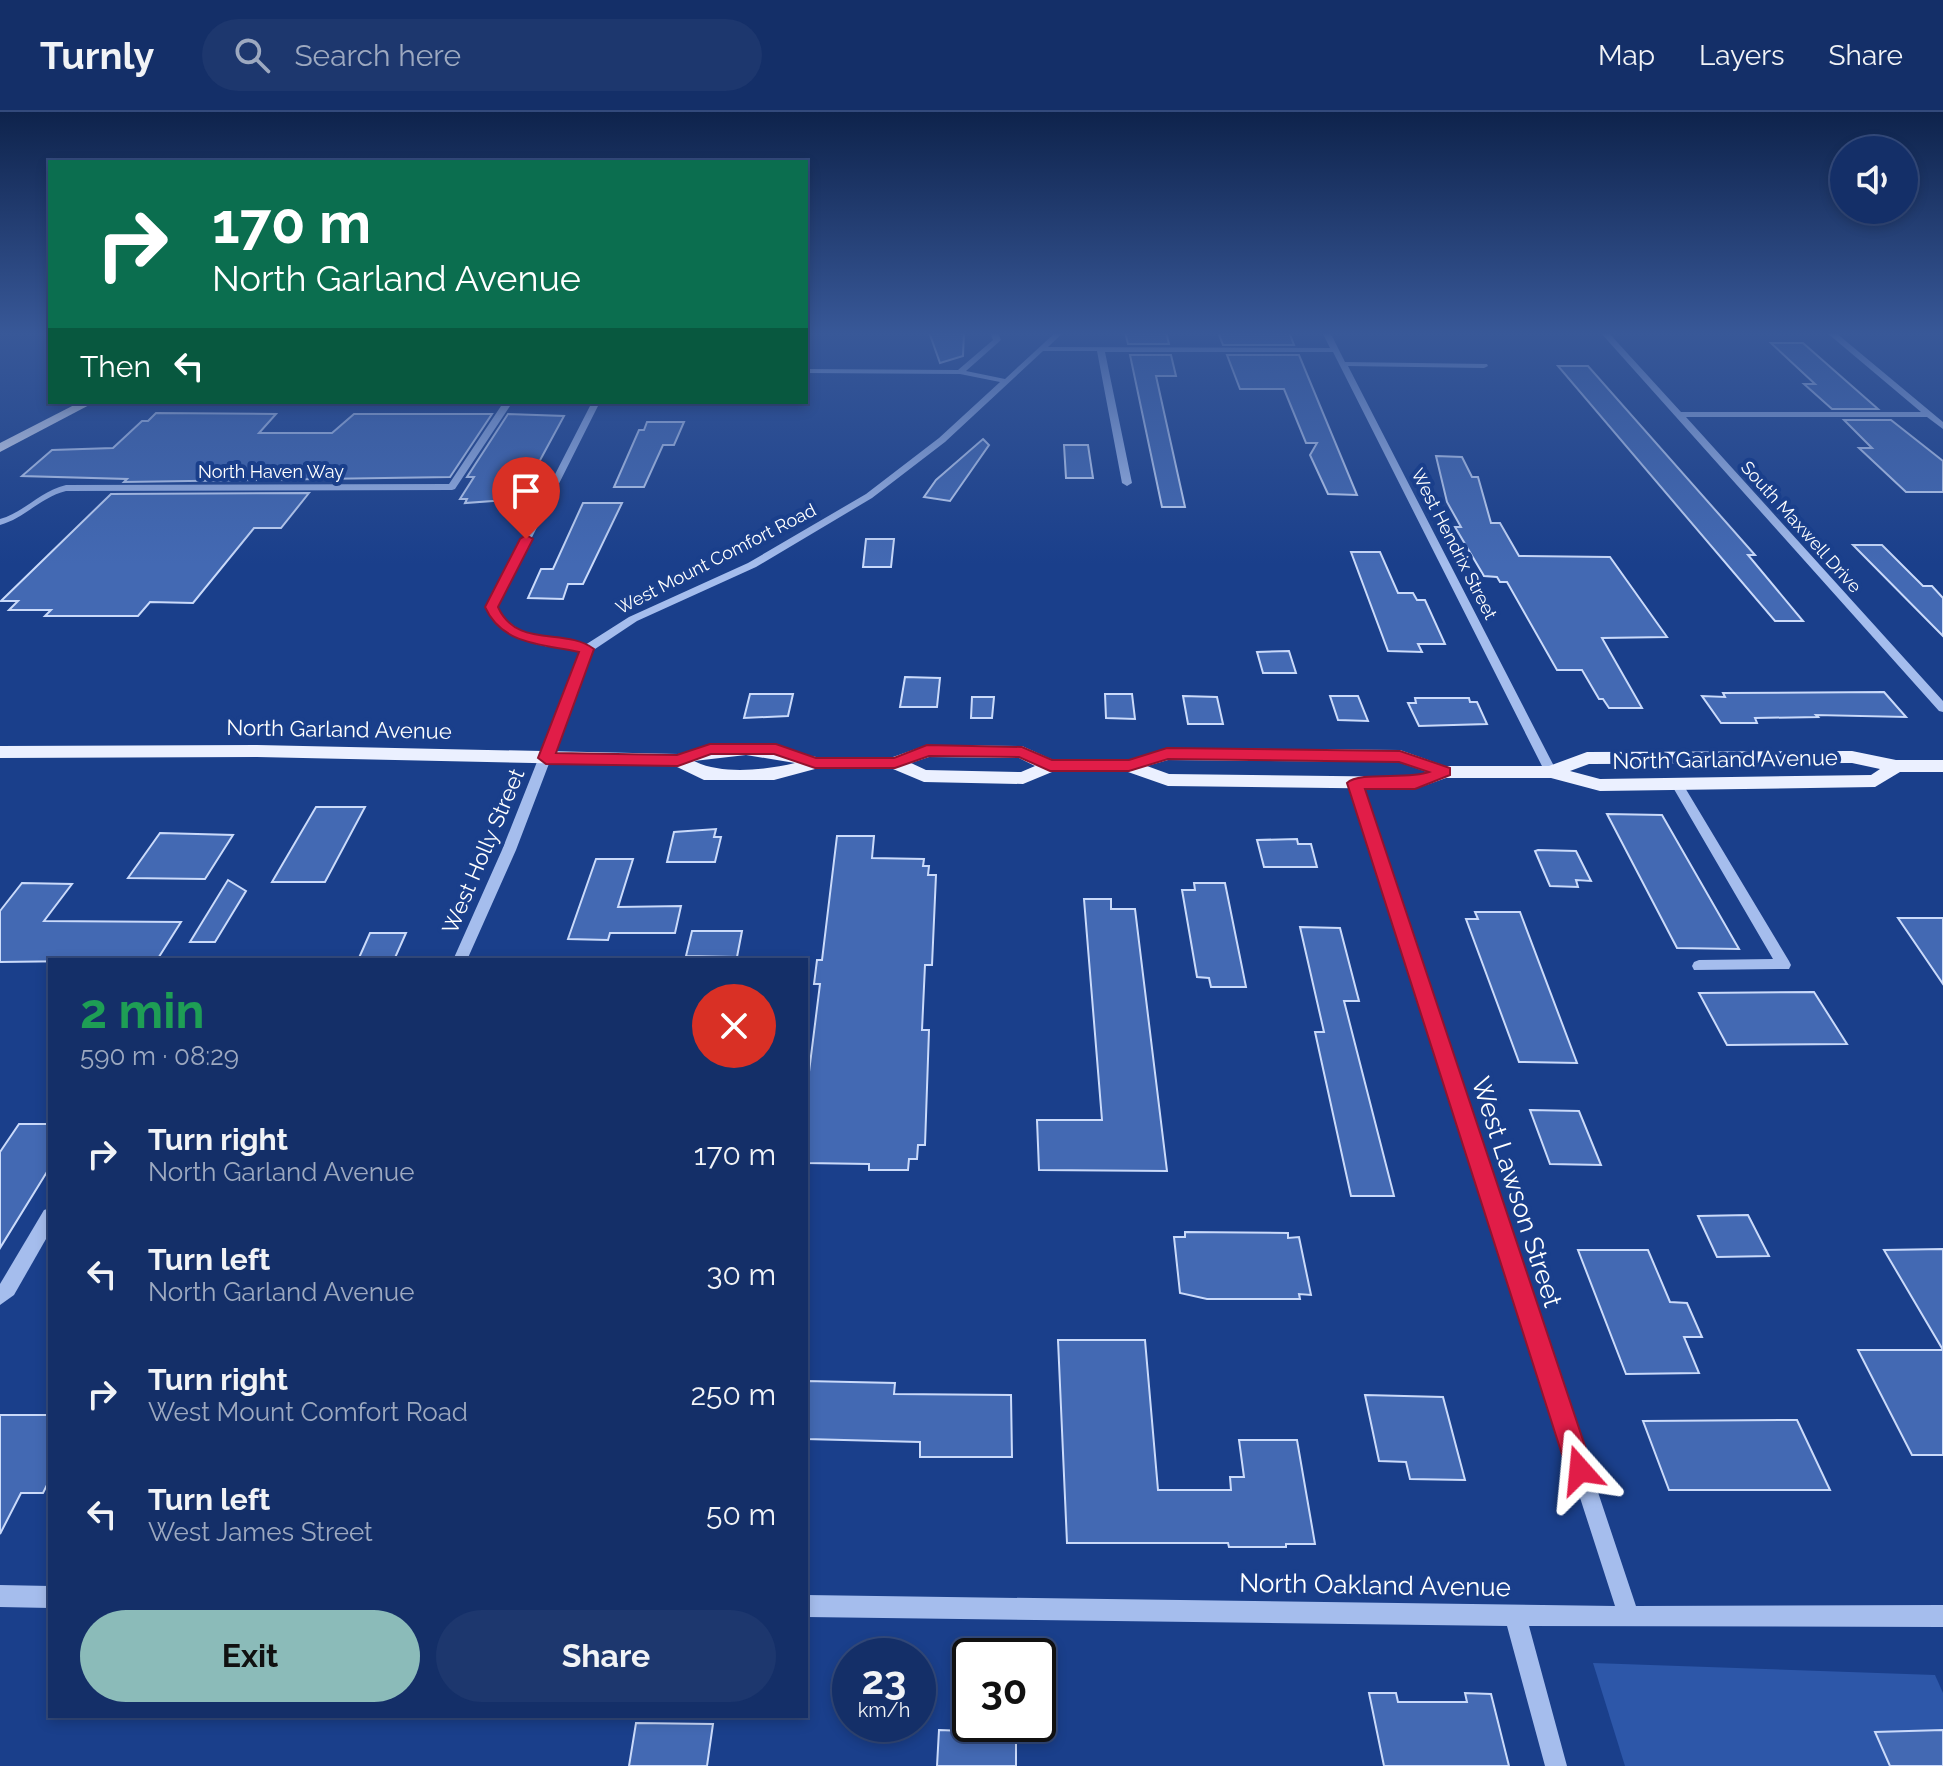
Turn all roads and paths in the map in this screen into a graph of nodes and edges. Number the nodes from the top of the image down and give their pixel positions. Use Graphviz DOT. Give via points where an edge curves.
graph roads {
  1 [pos="75,409"];
  2 [pos="504,409"];
  3 [pos="592,409"];
  4 [pos="975,409"];
  5 [pos="1113,409"];
  6 [pos="1365,409"];
  7 [pos="1672,409"];
  8 [pos="1922,409"];
  9 [pos="1928,414"];
  10 [pos="1677,415"];
  11 [pos="1943,426"];
  12 [pos="0,448"];
  13 [pos="1127,483"];
  14 [pos="0,522"];
  15 [pos="587,649"];
  16 [pos="1943,708"];
  17 [pos="0,752"];
  18 [pos="546,758"];
  19 [pos="678,760"];
  20 [pos="815,763"];
  21 [pos="895,763"];
  22 [pos="1050,766"];
  23 [pos="1129,766"];
  24 [pos="1896,766"];
  25 [pos="1943,766"];
  26 [pos="1444,772"];
  27 [pos="1551,772"];
  28 [pos="1355,783"];
  29 [pos="1677,784"];
  30 [pos="461,958"];
  31 [pos="1699,966"];
  32 [pos="48,1219"];
  33 [pos="0,1296"];
  34 [pos="0,1596"];
  35 [pos="48,1597"];
  36 [pos="808,1606"];
  37 [pos="1515,1615"];
  38 [pos="1943,1616"];
  39 [pos="1629,1617"];
  40 [pos="1556,1766"];
  1 -- 12 [label="main road"];
  2 -- 14 [label="street, North Haven Way" via="452,487 66,488 45,493 22,514"];
  3 -- 15 [label="street" via="492,607 512,634"];
  4 -- 15 [label="street, West Mount Comfort Road" via="942,440 842,513 752,565 633,619"];
  5 -- 13 [label="street"];
  6 -- 27 [label="street, West Hendrix Street"];
  7 -- 10 [label="street, South Maxwell Drive"];
  8 -- 9 [label="street"];
  9 -- 10 [label="street"];
  9 -- 11 [label="street"];
  10 -- 16 [label="street, South Maxwell Drive"];
  15 -- 18 [label="street"];
  17 -- 18 [label="main road, North Garland Avenue"];
  18 -- 19 [label="main road, North Garland Avenue"];
  18 -- 30 [label="street, West Holly Street"];
  19 -- 20 [label="main road, North Garland Avenue" via="710,749 776,749"];
  19 -- 20 [label="main road, North Garland Avenue" via="704,774 774,774"];
  20 -- 21 [label="main road, North Garland Avenue"];
  21 -- 22 [label="main road, North Garland Avenue" via="924,776 1023,778"];
  21 -- 22 [label="main road, North Garland Avenue" via="927,751 1022,752"];
  22 -- 23 [label="main road, North Garland Avenue"];
  23 -- 26 [label="main road, North Garland Avenue" via="1167,754 1400,756"];
  23 -- 28 [label="main road, North Garland Avenue" via="1168,780"];
  24 -- 25 [label="main road, North Garland Avenue"];
  24 -- 27 [label="main road, North Garland Avenue" via="1852,757 1587,758"];
  24 -- 29 [label="main road, North Garland Avenue" via="1875,781"];
  26 -- 27 [label="main road, North Garland Avenue"];
  26 -- 28 [label="main road, North Garland Avenue" via="1415,783"];
  27 -- 29 [label="main road, North Garland Avenue" via="1600,785"];
  28 -- 39 [label="street, West Lawson Street"];
  29 -- 31 [label="street" via="1784,965"];
  32 -- 33 [label="street"];
  34 -- 35 [label="street"];
  36 -- 37 [label="street, North Oakland Avenue"];
  37 -- 39 [label="street, North Oakland Avenue"];
  37 -- 40 [label="street"];
  38 -- 39 [label="street, North Oakland Avenue"];
}
